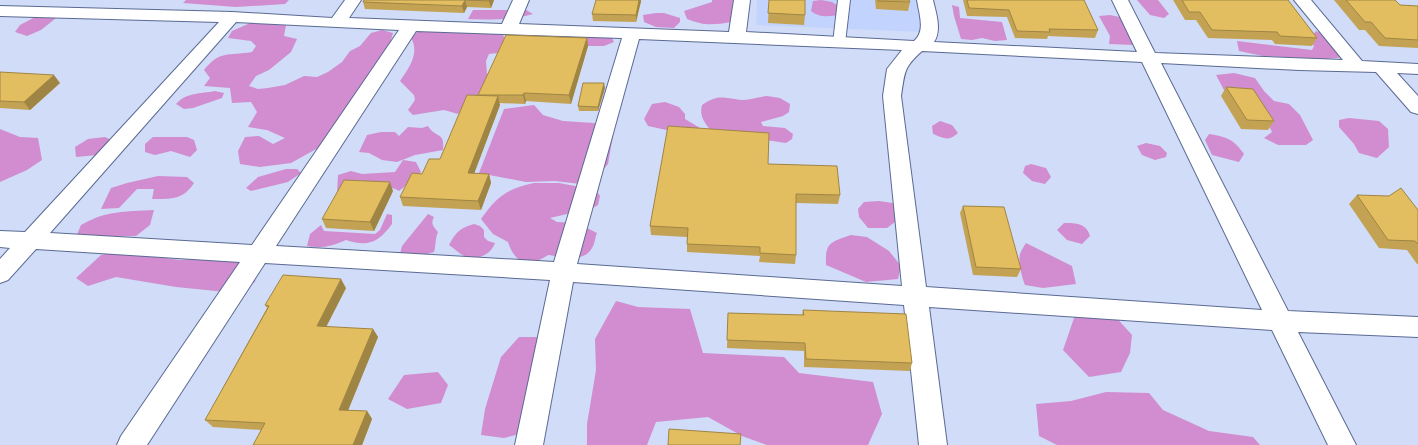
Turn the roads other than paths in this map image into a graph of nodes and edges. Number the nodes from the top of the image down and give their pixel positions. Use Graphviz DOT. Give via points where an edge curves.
graph roads {
  1 [pos="155,0"];
  2 [pos="353,0"];
  3 [pos="521,0"];
  4 [pos="742,0"];
  5 [pos="844,0"];
  6 [pos="925,0"];
  7 [pos="1120,0"];
  8 [pos="1302,0"];
  9 [pos="0,11"];
  10 [pos="140,15"];
  11 [pos="232,17"];
  12 [pos="337,23"];
  13 [pos="411,25"];
  14 [pos="508,29"];
  15 [pos="632,34"];
  16 [pos="737,38"];
  17 [pos="839,43"];
  18 [pos="918,46"];
  19 [pos="1150,57"];
  20 [pos="1357,66"];
  21 [pos="1381,67"];
  22 [pos="1418,69"];
  23 [pos="1418,108"];
  24 [pos="0,239"];
  25 [pos="30,240"];
  26 [pos="256,255"];
  27 [pos="563,272"];
  28 [pos="0,274"];
  29 [pos="916,295"];
  30 [pos="1281,320"];
  31 [pos="1418,327"];
  32 [pos="131,445"];
  33 [pos="529,445"];
  34 [pos="933,445"];
  35 [pos="1342,445"];
  1 -- 10 [label="street"];
  2 -- 12 [label="street"];
  3 -- 14 [label="street"];
  4 -- 16 [label="street"];
  5 -- 17 [label="lane"];
  6 -- 18 [label="street" via="930,28 928,38"];
  7 -- 19 [label="street"];
  8 -- 20 [label="street"];
  9 -- 10 [label="street"];
  10 -- 11 [label="street"];
  11 -- 12 [label="street"];
  11 -- 25 [label="street"];
  12 -- 13 [label="street"];
  13 -- 14 [label="street"];
  13 -- 26 [label="street"];
  14 -- 15 [label="street"];
  15 -- 16 [label="street"];
  15 -- 27 [label="street"];
  16 -- 17 [label="street"];
  17 -- 18 [label="street"];
  18 -- 19 [label="street"];
  18 -- 29 [label="street" via="896,69 892,96"];
  19 -- 20 [label="street"];
  19 -- 30 [label="street"];
  20 -- 21 [label="street"];
  21 -- 22 [label="street"];
  21 -- 23 [label="street"];
  24 -- 25 [label="street"];
  25 -- 26 [label="street"];
  25 -- 28 [label="street"];
  26 -- 27 [label="street"];
  26 -- 32 [label="street"];
  27 -- 29 [label="street"];
  27 -- 33 [label="street"];
  29 -- 30 [label="street"];
  29 -- 34 [label="street"];
  30 -- 31 [label="street"];
  30 -- 35 [label="street"];
}
